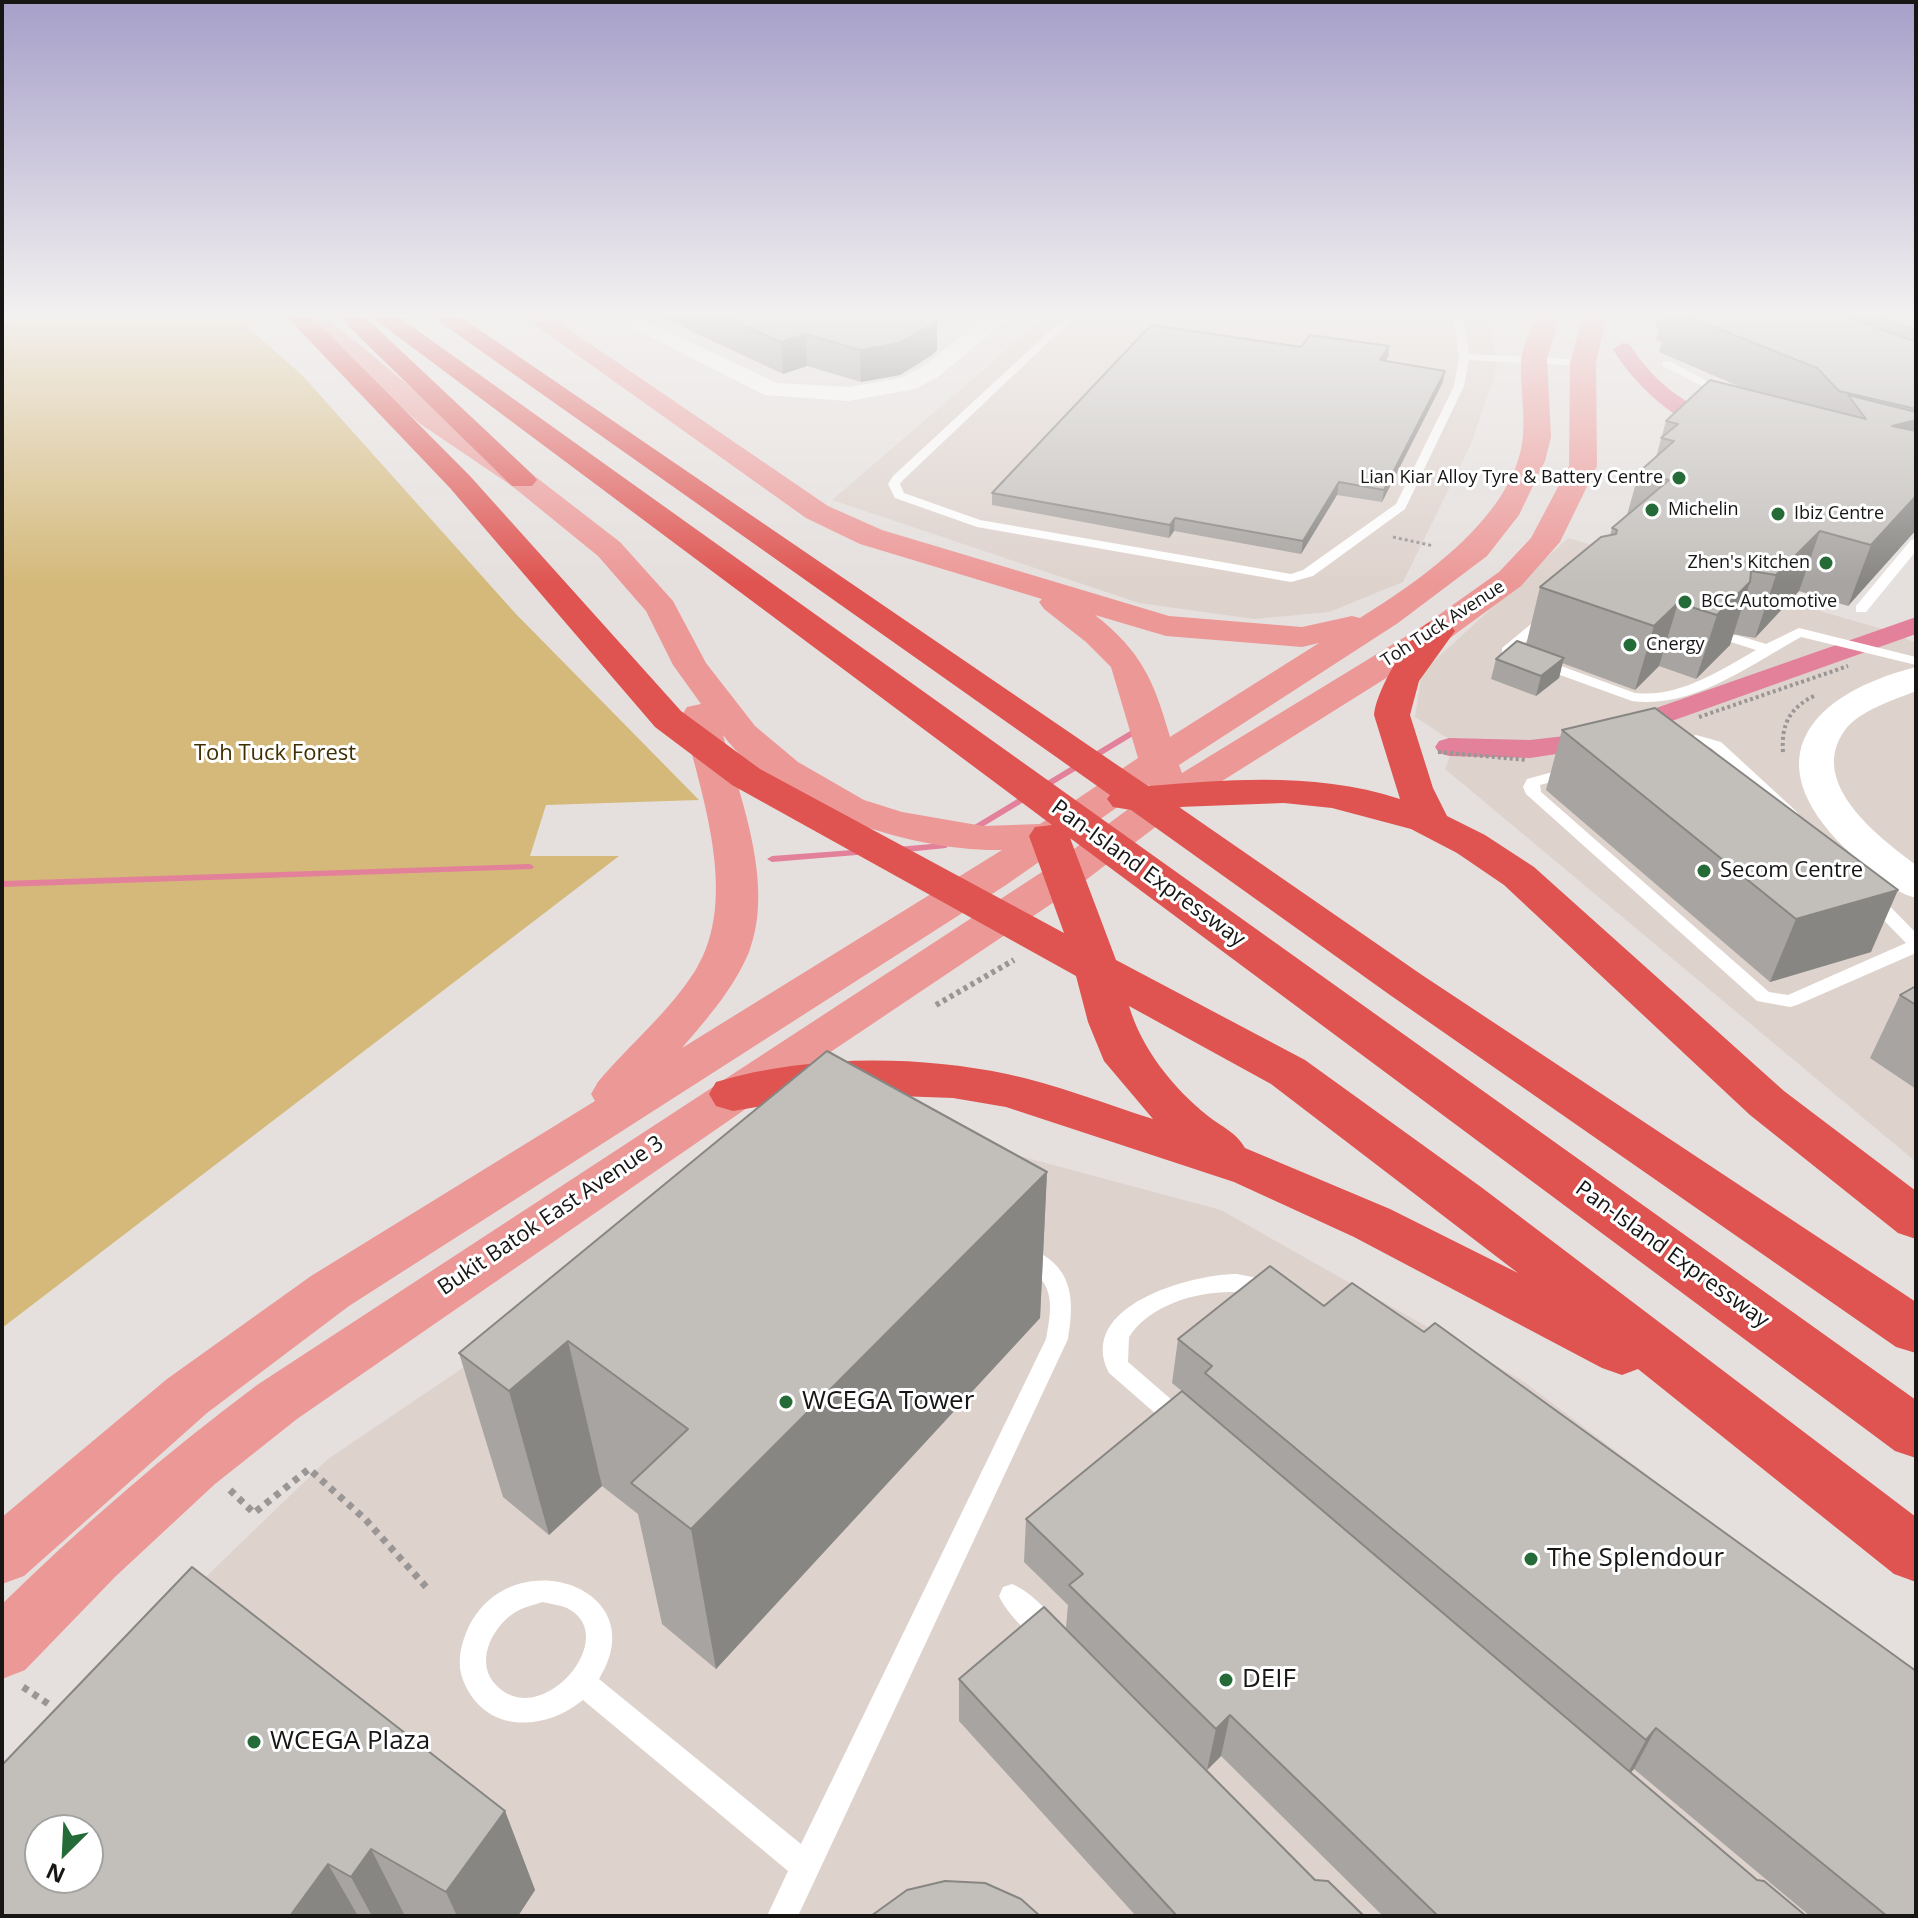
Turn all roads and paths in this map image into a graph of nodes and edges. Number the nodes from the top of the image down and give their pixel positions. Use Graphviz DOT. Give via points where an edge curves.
graph roads {
  1 [pos="384,405"];
  2 [pos="414,405"];
  3 [pos="443,405"];
  4 [pos="504,405"];
  5 [pos="573,405"];
  6 [pos="617,405"];
  7 [pos="651,405"];
  8 [pos="976,405"];
  9 [pos="1450,405"];
  10 [pos="1536,405"];
  11 [pos="1583,405"];
  12 [pos="522,480"];
  13 [pos="701,492"];
  14 [pos="1364,530"];
  15 [pos="1916,543"];
  16 [pos="1436,547"];
  17 [pos="1030,587"];
  18 [pos="1555,608"];
  19 [pos="1861,609"];
  20 [pos="1386,616"];
  21 [pos="1438,631"];
  22 [pos="1736,639"];
  23 [pos="1766,649"];
  24 [pos="1916,661"];
  25 [pos="690,665"];
  26 [pos="1903,666"];
  27 [pos="1856,669"];
  28 [pos="1686,722"];
  29 [pos="1666,748"];
  30 [pos="1405,749"];
  31 [pos="1534,760"];
  32 [pos="1592,767"];
  33 [pos="1165,779"];
  34 [pos="1099,801"];
  35 [pos="1429,821"];
  36 [pos="1799,823"];
  37 [pos="1132,825"];
  38 [pos="1056,856"];
  39 [pos="1916,885"];
  40 [pos="1861,887"];
  41 [pos="1916,945"];
  42 [pos="733,1094"];
  43 [pos="591,1123"];
  44 [pos="1252,1169"];
  45 [pos="1916,1219"];
  46 [pos="1006,1246"];
  47 [pos="1288,1294"];
  48 [pos="1916,1331"];
  49 [pos="1736,1414"];
  50 [pos="1916,1433"];
  51 [pos="1199,1437"];
  52 [pos="225,1485"];
  53 [pos="12,1535"];
  54 [pos="1916,1554"];
  55 [pos="94,1556"];
  56 [pos="428,1589"];
  57 [pos="1012,1596"];
  58 [pos="8,1646"];
  59 [pos="1066,1651"];
  60 [pos="584,1683"];
  61 [pos="50,1705"];
  62 [pos="805,1866"];
  63 [pos="782,1916"];
  1 -- 49 [label="highway" via="460,482 668,719 746,777 1288,1072"];
  2 -- 12 [label="main road"];
  3 -- 12 [label="highway"];
  4 -- 50 [label="highway, Pan-Island Expressway"];
  5 -- 13 [label="highway"];
  6 -- 13 [label="highway" via="665,447"];
  7 -- 17 [label="main road" via="817,512 871,537"];
  8 -- 14 [label="lane" via="897,479 899,495 977,523 1282,578 1308,573"];
  9 -- 14 [label="lane" via="1401,506"];
  10 -- 20 [label="main road, Toh Tuck Avenue" via="1537,437 1521,487 1504,515 1476,549"];
  11 -- 21 [label="main road, Toh Tuck Avenue" via="1583,466 1544,542 1510,579"];
  12 -- 25 [label="main road" via="609,549 639,580 661,608"];
  13 -- 48 [label="highway" via="1406,985"];
  14 -- 16 [label="path"];
  15 -- 19 [label="lane"];
  17 -- 20 [label="main road" via="1126,617 1201,631 1302,637"];
  17 -- 33 [label="main road" via="1076,616 1132,672"];
  18 -- 23 [label="lane" via="1507,651 1632,697 1648,699 1700,687"];
  20 -- 33 [label="main road, Toh Tuck Avenue"];
  21 -- 30 [label="highway" via="1402,680 1393,702 1392,715"];
  21 -- 33 [label="main road, Toh Tuck Avenue"];
  22 -- 23 [label="lane"];
  23 -- 26 [label="lane" via="1799,632 1851,642"];
  24 -- 26 [label="lane"];
  25 -- 38 [label="main road" via="742,734 784,770 850,808 937,833"];
  25 -- 43 [label="main road" via="729,844 736,898 733,930 727,951 692,1006"];
  26 -- 39 [label="street" via="1837,716 1821,736 1817,760 1834,813 1868,849"];
  27 -- 28 [label="path" via="1849,666"];
  29 -- 36 [label="lane" via="1696,740 1716,745"];
  30 -- 31 [label="path"];
  30 -- 35 [label="highway"];
  32 -- 41 [label="lane" via="1533,782 1531,787 1764,997 1790,1001"];
  33 -- 34 [label="highway"];
  33 -- 35 [label="highway" via="1297,790 1387,806"];
  33 -- 37 [label="main road, Toh Tuck Avenue"];
  34 -- 38 [label="main road, Bukit Batok East Avenue 3"];
  35 -- 45 [label="highway" via="1480,847 1519,876 1767,1103"];
  37 -- 38 [label="main road, Bukit Batok East Avenue 3"];
  38 -- 42 [label="main road, Bukit Batok East Avenue 3"];
  38 -- 43 [label="main road, Bukit Batok East Avenue 3" via="903,932"];
  38 -- 44 [label="highway" via="1128,1061 1190,1128"];
  40 -- 41 [label="lane"];
  42 -- 44 [label="highway" via="810,1081 953,1081 1010,1091"];
  42 -- 55 [label="main road, Bukit Batok East Avenue 3" via="277,1402 194,1466"];
  43 -- 53 [label="main road, Bukit Batok East Avenue 3" via="262,1340"];
  44 -- 49 [label="highway" via="1522,1298"];
  46 -- 62 [label="lane" via="1046,1266 1059,1284 1064,1307 1057,1339"];
  47 -- 51 [label="lane" via="1233,1283 1205,1285 1162,1298 1118,1335 1117,1366"];
  49 -- 54 [label="highway"];
  52 -- 56 [label="path" via="254,1513 309,1469 365,1519"];
  53 -- 55 [label="street"];
  55 -- 58 [label="main road, Bukit Batok East Avenue 3"];
  57 -- 59 [label="lane"];
  58 -- 61 [label="path"];
  60 -- 60 [label="lane" via="548,1707 527,1711 489,1700 476,1684 472,1664 484,1623 500,1607 532,1593 564,1592 582,1601 600,1629 595,1666"];
  60 -- 62 [label="lane"];
  62 -- 63 [label="lane"];
}
